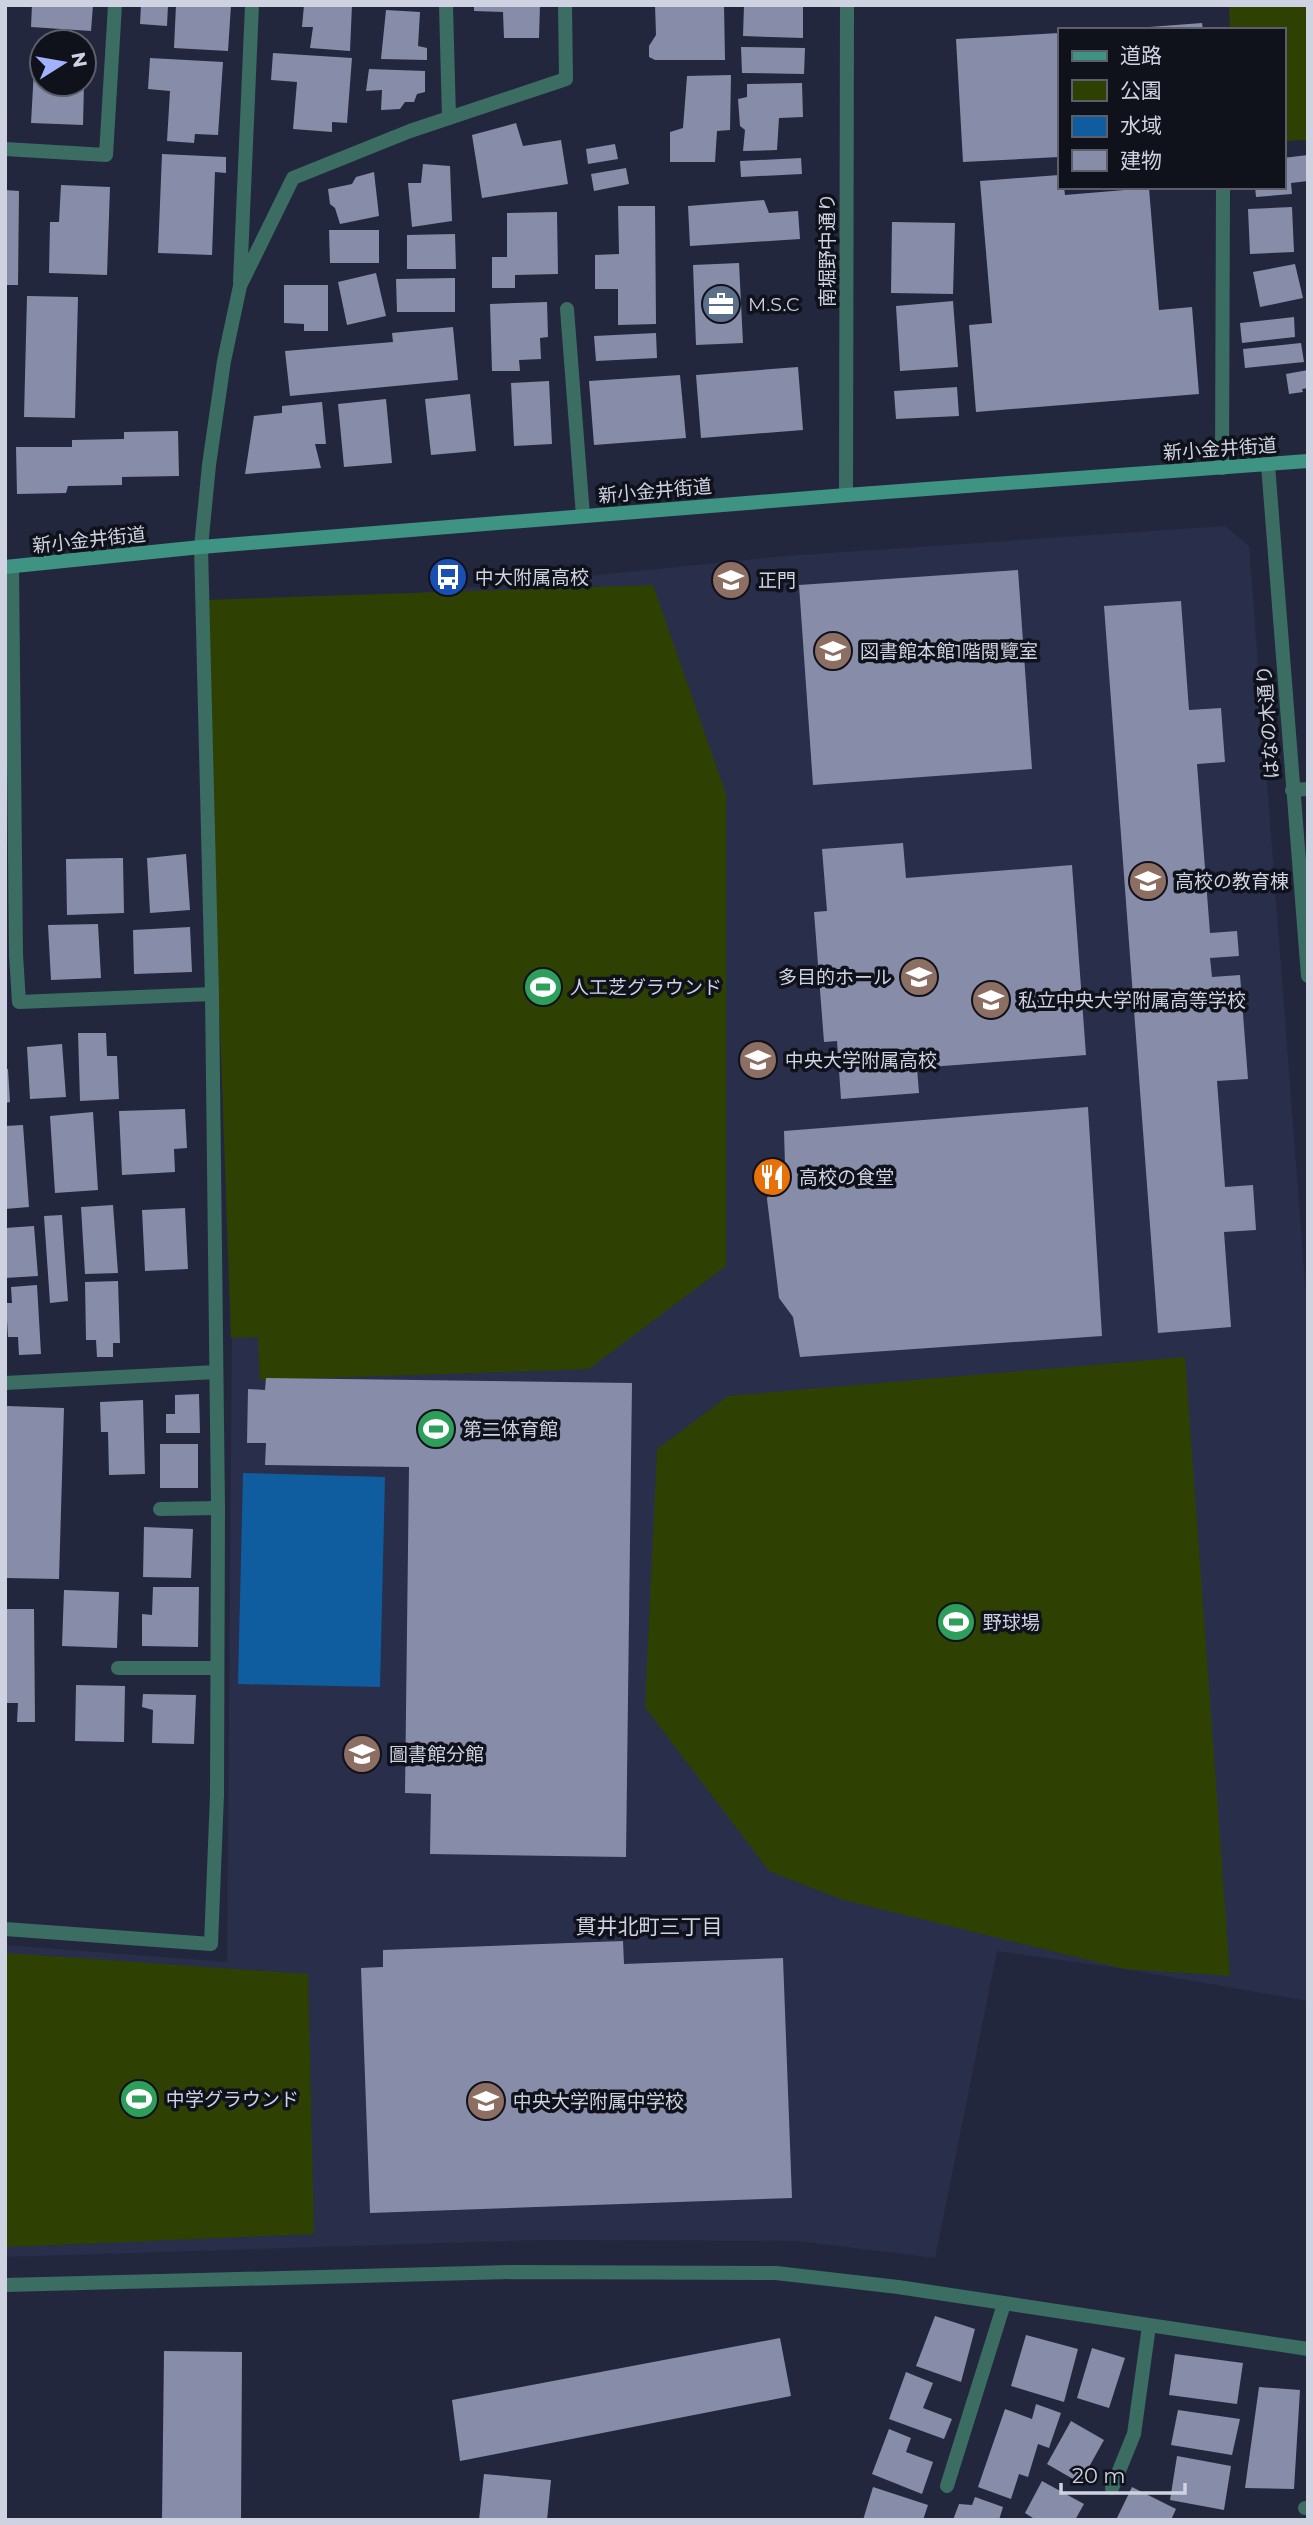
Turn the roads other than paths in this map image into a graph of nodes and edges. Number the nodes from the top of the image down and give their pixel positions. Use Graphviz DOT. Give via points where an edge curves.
graph roads {
  1 [pos="115,5"];
  2 [pos="252,5"];
  3 [pos="446,5"];
  4 [pos="565,5"];
  5 [pos="847,5"];
  6 [pos="449,118"];
  7 [pos="5,149"];
  8 [pos="1223,189"];
  9 [pos="240,286"];
  10 [pos="567,309"];
  11 [pos="1308,461"];
  12 [pos="1268,465"];
  13 [pos="1222,468"];
  14 [pos="846,495"];
  15 [pos="583,516"];
  16 [pos="201,547"];
  17 [pos="9,567"];
  18 [pos="1308,789"];
  19 [pos="1293,790"];
  20 [pos="1304,876"];
  21 [pos="11,955"];
  22 [pos="1308,976"];
  23 [pos="212,995"];
  24 [pos="216,1372"];
  25 [pos="5,1383"];
  26 [pos="218,1508"];
  27 [pos="160,1509"];
  28 [pos="118,1668"];
  29 [pos="216,1668"];
  30 [pos="5,1929"];
  31 [pos="5,2285"];
  32 [pos="1004,2304"];
  33 [pos="1149,2326"];
  34 [pos="1308,2349"];
  35 [pos="947,2486"];
  36 [pos="1112,2488"];
  1 -- 7 [label="street" via="106,155"];
  2 -- 9 [label="street"];
  3 -- 6 [label="street"];
  4 -- 6 [label="street" via="566,79"];
  5 -- 14 [label="street, 南堀野中通り"];
  6 -- 9 [label="street" via="293,178"];
  8 -- 13 [label="street"];
  9 -- 16 [label="street" via="224,361"];
  10 -- 15 [label="street"];
  11 -- 12 [label="main road, 新小金井街道"];
  12 -- 13 [label="main road, 新小金井街道"];
  12 -- 19 [label="street, はなの木通り"];
  13 -- 14 [label="main road, 新小金井街道"];
  14 -- 15 [label="main road, 新小金井街道"];
  15 -- 16 [label="main road, 新小金井街道"];
  16 -- 17 [label="main road, 新小金井街道"];
  16 -- 23 [label="street"];
  17 -- 21 [label="street"];
  18 -- 19 [label="street"];
  19 -- 20 [label="street, はなの木通り"];
  20 -- 22 [label="street, はなの木通り"];
  21 -- 23 [label="street" via="19,1002"];
  23 -- 24 [label="street"];
  24 -- 25 [label="street"];
  24 -- 26 [label="street"];
  26 -- 27 [label="street"];
  26 -- 29 [label="street"];
  28 -- 29 [label="street"];
  29 -- 30 [label="street" via="211,1944"];
  31 -- 32 [label="street" via="513,2272 776,2273"];
  32 -- 33 [label="street"];
  32 -- 35 [label="street"];
  33 -- 34 [label="street"];
  33 -- 36 [label="street" via="1134,2434"];
}
